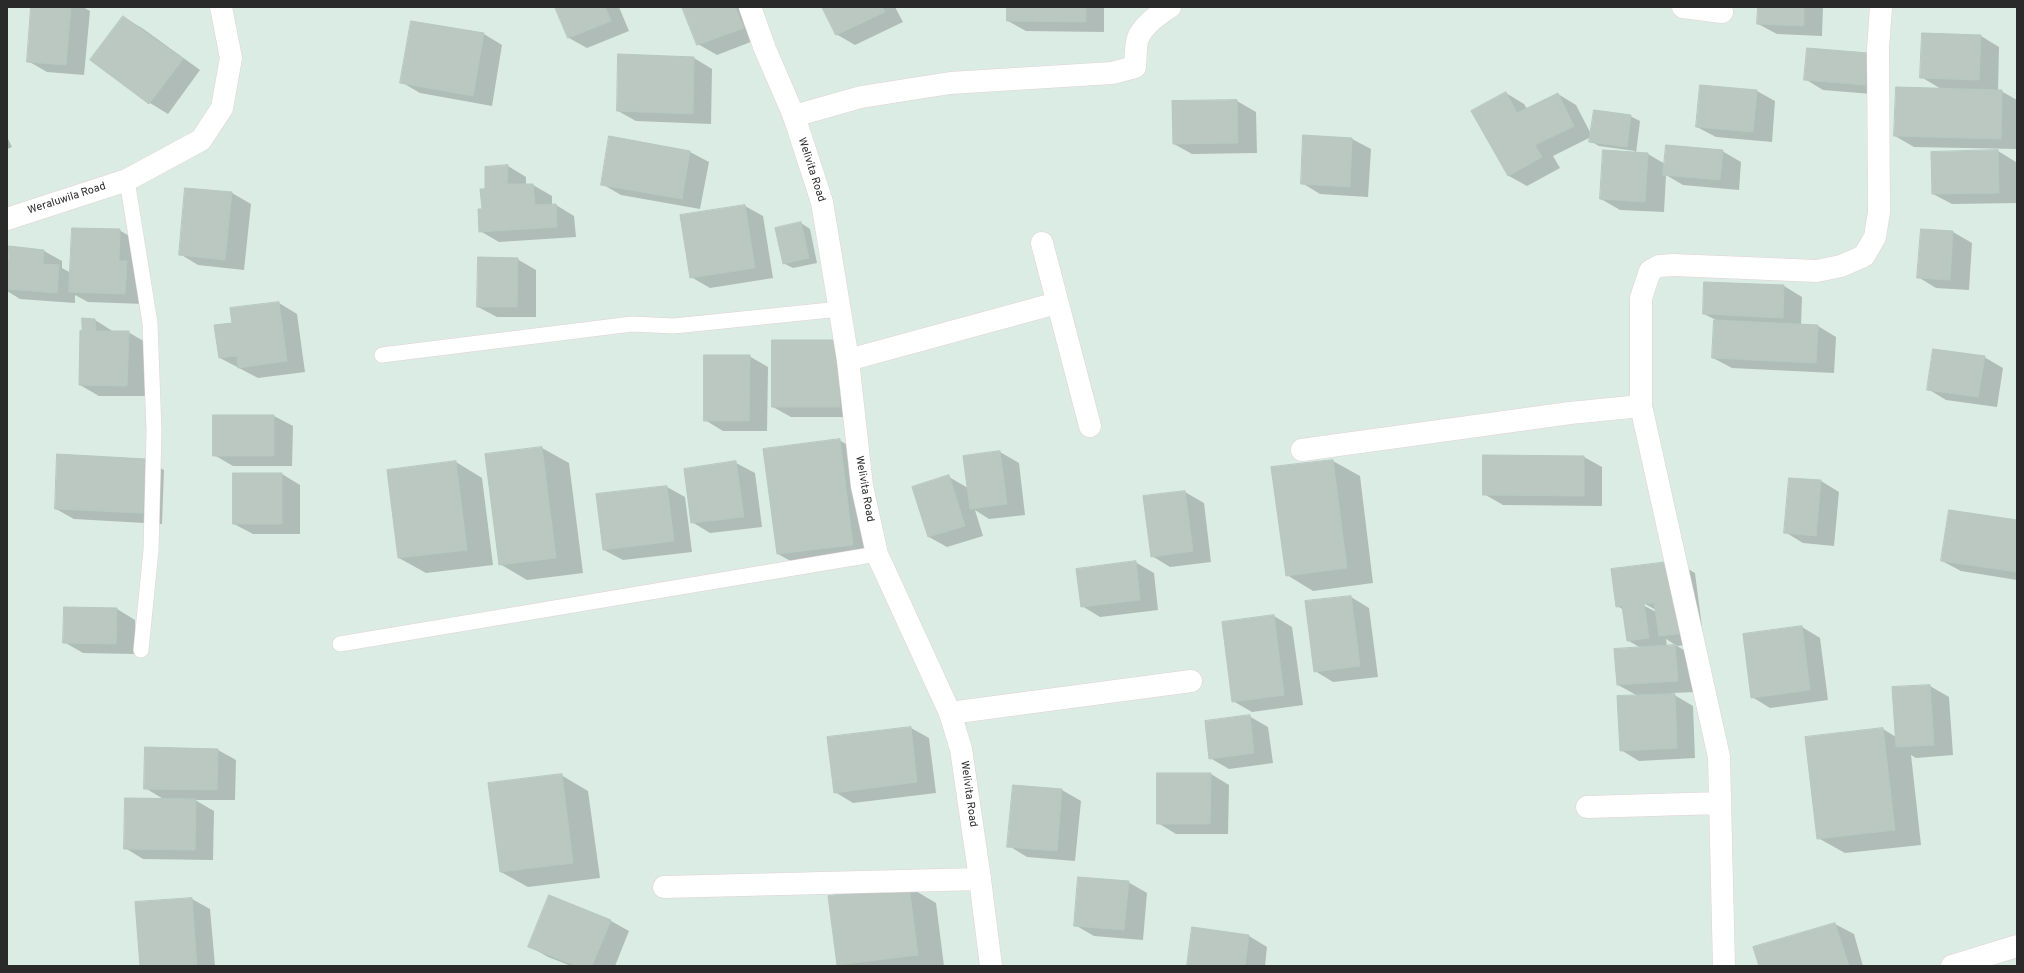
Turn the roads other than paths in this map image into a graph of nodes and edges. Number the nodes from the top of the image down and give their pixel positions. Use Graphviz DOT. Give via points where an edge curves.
graph roads {
  1 [pos="221,7"];
  2 [pos="750,7"];
  3 [pos="1170,7"];
  4 [pos="1684,7"];
  5 [pos="1881,7"];
  6 [pos="1722,12"];
  7 [pos="794,116"];
  8 [pos="127,180"];
  9 [pos="7,219"];
  10 [pos="1042,244"];
  11 [pos="1057,303"];
  12 [pos="840,309"];
  13 [pos="382,355"];
  14 [pos="848,360"];
  15 [pos="1641,406"];
  16 [pos="1090,426"];
  17 [pos="1302,450"];
  18 [pos="877,554"];
  19 [pos="340,644"];
  20 [pos="141,650"];
  21 [pos="1191,681"];
  22 [pos="950,713"];
  23 [pos="1720,803"];
  24 [pos="1587,807"];
  25 [pos="980,879"];
  26 [pos="664,887"];
  27 [pos="2017,946"];
  28 [pos="991,966"];
  29 [pos="1724,966"];
  30 [pos="1952,966"];
  1 -- 8 [label="street" via="231,58 222,108 201,140"];
  2 -- 7 [label="street, Welivita Road"];
  3 -- 7 [label="street" via="1146,26 1138,38 1135,67 1112,73 950,83 861,97"];
  4 -- 6 [label="street"];
  5 -- 15 [label="street" via="1878,49 1878,212 1875,238 1864,256 1841,266 1817,271 1674,265 1659,266 1650,271 1641,298"];
  7 -- 12 [label="street, Welivita Road" via="822,202"];
  8 -- 9 [label="street, Weraluwila Road"];
  8 -- 20 [label="lane" via="150,323 154,431 151,550"];
  10 -- 11 [label="street"];
  11 -- 14 [label="street"];
  11 -- 16 [label="street"];
  12 -- 13 [label="lane" via="674,326 632,324"];
  12 -- 14 [label="street, Welivita Road"];
  14 -- 18 [label="street, Welivita Road" via="862,486"];
  15 -- 17 [label="street" via="1570,413"];
  15 -- 23 [label="street" via="1719,757"];
  18 -- 19 [label="lane"];
  18 -- 22 [label="street, Welivita Road"];
  21 -- 22 [label="street"];
  22 -- 25 [label="street, Welivita Road" via="961,749"];
  23 -- 24 [label="street"];
  23 -- 29 [label="street"];
  25 -- 26 [label="street"];
  25 -- 28 [label="street, Welivita Road"];
  27 -- 30 [label="street"];
}
